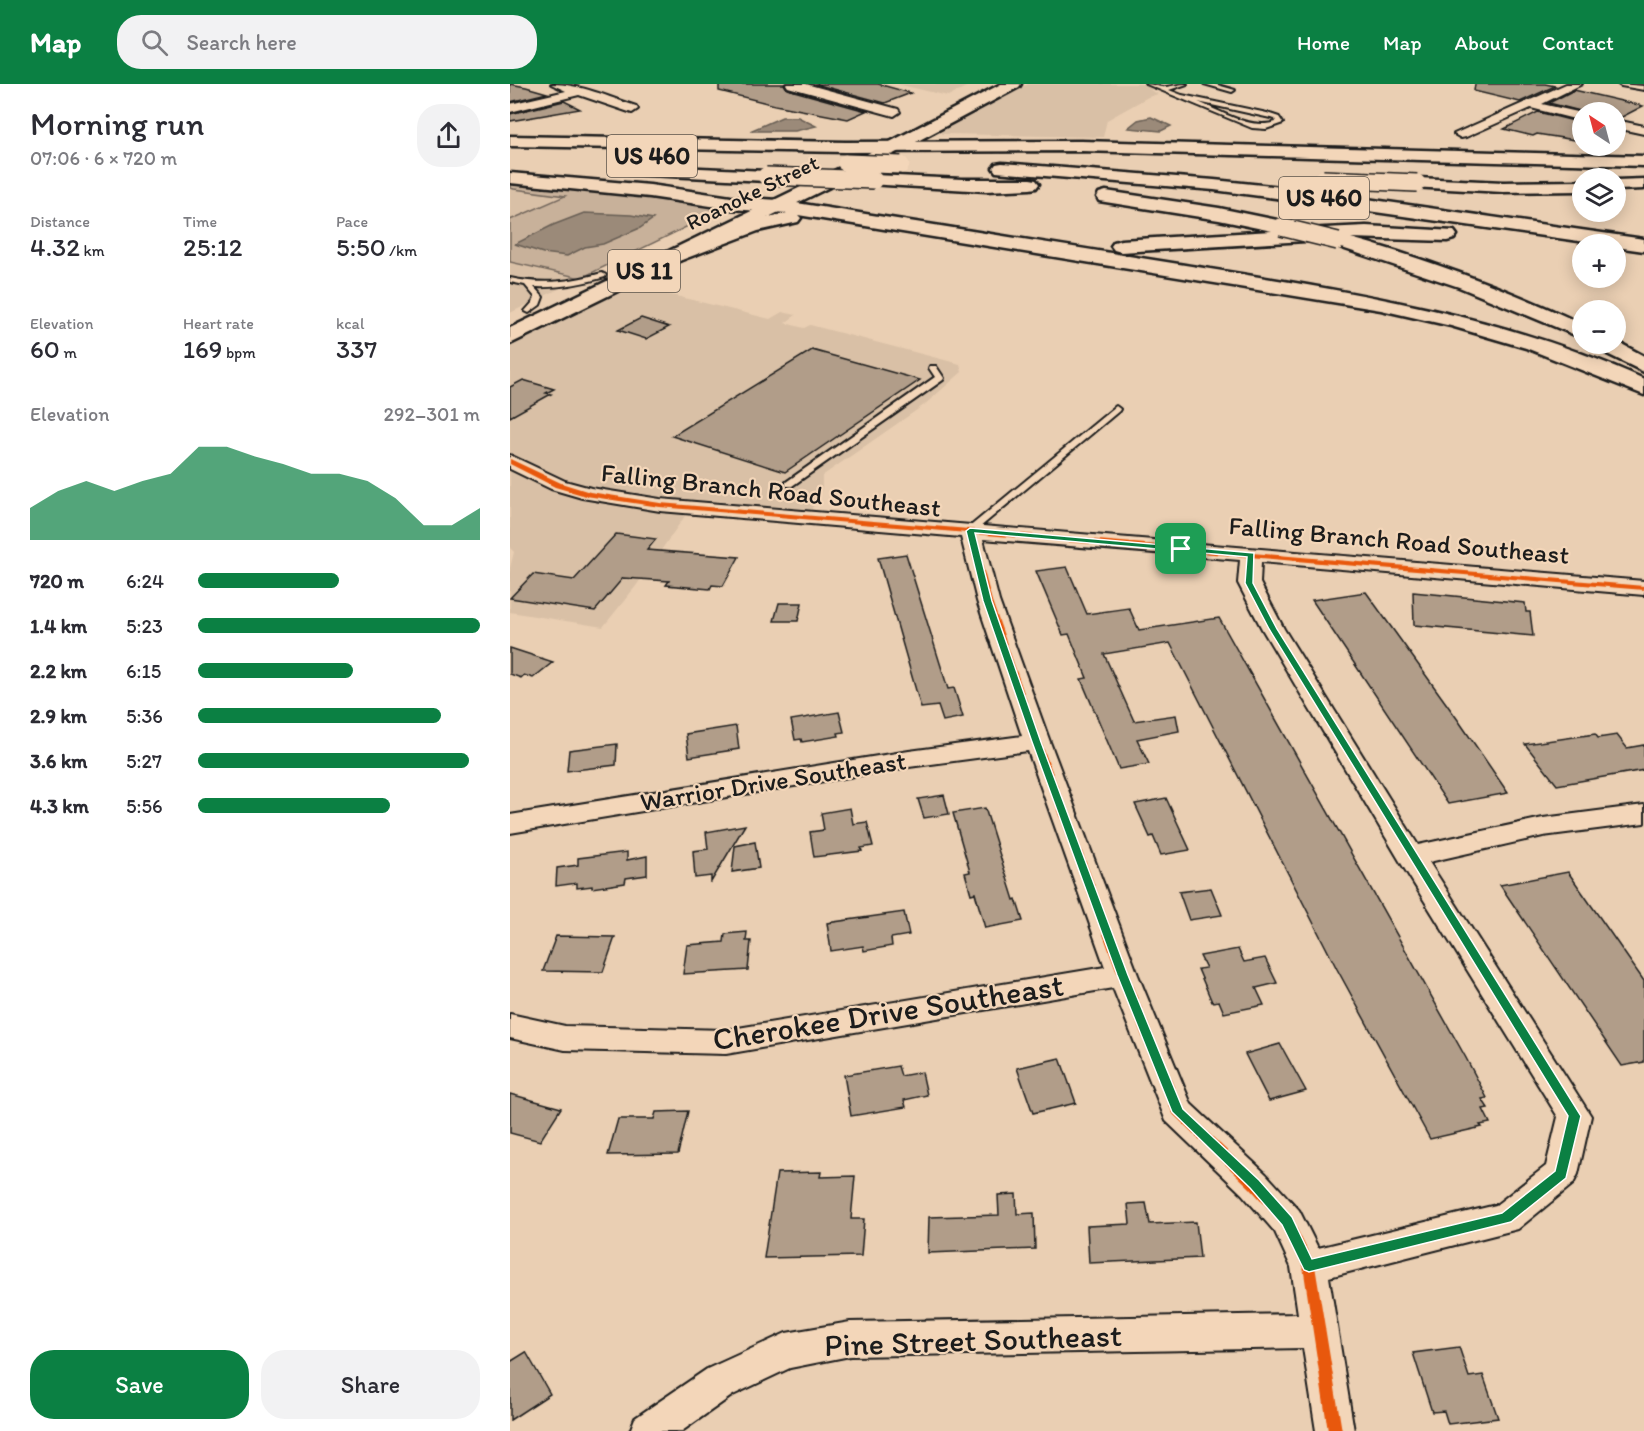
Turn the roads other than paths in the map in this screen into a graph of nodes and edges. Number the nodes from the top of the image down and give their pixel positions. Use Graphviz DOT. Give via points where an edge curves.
graph roads {
  1 [pos="557,84"];
  2 [pos="792,84"];
  3 [pos="1149,84"];
  4 [pos="1184,84"];
  5 [pos="1207,84"];
  6 [pos="1576,84"];
  7 [pos="1621,84"];
  8 [pos="1001,86"];
  9 [pos="1644,88"];
  10 [pos="1163,90"];
  11 [pos="1232,90"];
  12 [pos="582,91"];
  13 [pos="1182,97"];
  14 [pos="1528,104"];
  15 [pos="510,108"];
  16 [pos="632,109"];
  17 [pos="894,112"];
  18 [pos="1572,115"];
  19 [pos="914,121"];
  20 [pos="935,126"];
  21 [pos="1626,126"];
  22 [pos="1644,130"];
  23 [pos="1461,134"];
  24 [pos="510,141"];
  25 [pos="996,145"];
  26 [pos="777,146"];
  27 [pos="898,146"];
  28 [pos="862,147"];
  29 [pos="1138,148"];
  30 [pos="510,150"];
  31 [pos="1644,161"];
  32 [pos="510,165"];
  33 [pos="1002,168"];
  34 [pos="956,172"];
  35 [pos="510,178"];
  36 [pos="1644,184"];
  37 [pos="1626,185"];
  38 [pos="1572,186"];
  39 [pos="1048,191"];
  40 [pos="1092,195"];
  41 [pos="747,204"];
  42 [pos="778,206"];
  43 [pos="839,217"];
  44 [pos="988,241"];
  45 [pos="1550,243"];
  46 [pos="1644,244"];
  47 [pos="1572,246"];
  48 [pos="1626,254"];
  49 [pos="1644,257"];
  50 [pos="671,258"];
  51 [pos="602,275"];
  52 [pos="510,280"];
  53 [pos="528,285"];
  54 [pos="529,311"];
  55 [pos="510,320"];
  56 [pos="1572,327"];
  57 [pos="510,337"];
  58 [pos="1624,354"];
  59 [pos="1644,365"];
  60 [pos="933,368"];
  61 [pos="1644,388"];
  62 [pos="1116,409"];
  63 [pos="510,461"];
  64 [pos="789,484"];
  65 [pos="970,531"];
  66 [pos="1251,555"];
  67 [pos="1644,588"];
  68 [pos="1036,742"];
  69 [pos="1644,814"];
  70 [pos="510,824"];
  71 [pos="1411,856"];
  72 [pos="1123,975"];
  73 [pos="510,1026"];
  74 [pos="1309,1266"];
  75 [pos="1320,1331"];
  76 [pos="649,1431"];
  77 [pos="1335,1431"];
  1 -- 12 [label="street"];
  2 -- 17 [label="street"];
  3 -- 10 [label="lane"];
  4 -- 10 [label="lane"];
  5 -- 11 [label="lane"];
  6 -- 14 [label="street"];
  7 -- 9 [label="lane"];
  8 -- 19 [label="main road, Roanoke Street / US 11"];
  8 -- 20 [label="main road, Roanoke Street / US 11"];
  10 -- 13 [label="lane"];
  12 -- 15 [label="street"];
  12 -- 16 [label="street"];
  13 -- 13 [label="lane" via="1254,127 1275,126 1281,121 1265,114"];
  14 -- 18 [label="street"];
  14 -- 23 [label="street"];
  19 -- 26 [label="main road" via="841,138"];
  19 -- 28 [label="main road, Roanoke Street / US 11"];
  20 -- 25 [label="main road" via="931,134 938,139"];
  20 -- 27 [label="main road, Roanoke Street / US 11"];
  21 -- 22 [label="street"];
  24 -- 26 [label="main road"];
  25 -- 27 [label="main road"];
  25 -- 29 [label="main road"];
  26 -- 28 [label="main road"];
  27 -- 28 [label="main road"];
  27 -- 42 [label="main road, Roanoke Street / US 11"];
  28 -- 41 [label="main road, Roanoke Street / US 11"];
  29 -- 31 [label="main road"];
  29 -- 46 [label="main road" via="1346,175 1551,226"];
  30 -- 34 [label="main road, US 460, bridge" via="901,165"];
  32 -- 34 [label="main road, US 460, bridge" via="874,180"];
  33 -- 34 [label="main road, US 460"];
  33 -- 38 [label="main road, US 460, bridge" via="1503,187"];
  33 -- 46 [label="main road, US 460" via="1280,192"];
  34 -- 39 [label="main road"];
  34 -- 45 [label="main road, US 460" via="1016,184 1243,200"];
  35 -- 41 [label="main road"];
  36 -- 37 [label="main road"];
  40 -- 56 [label="main road, bridge" via="1187,208 1338,241 1454,277"];
  41 -- 42 [label="main road"];
  41 -- 51 [label="main road, Roanoke Street / US 11"];
  42 -- 43 [label="main road"];
  42 -- 50 [label="main road, Roanoke Street / US 11"];
  43 -- 44 [label="main road"];
  43 -- 50 [label="main road" via="797,217 753,226"];
  44 -- 45 [label="main road" via="1140,246 1366,232"];
  44 -- 61 [label="main road" via="1407,309 1523,340"];
  45 -- 47 [label="main road, US 460"];
  48 -- 49 [label="main road"];
  50 -- 57 [label="main road, Roanoke Street / US 11"];
  51 -- 53 [label="lane" via="567,285"];
  51 -- 54 [label="main road, Roanoke Street / US 11"];
  52 -- 53 [label="lane"];
  53 -- 54 [label="lane" via="539,297"];
  54 -- 55 [label="main road, Roanoke Street / US 11"];
  58 -- 59 [label="main road"];
  60 -- 64 [label="lane" via="939,378"];
  62 -- 65 [label="lane"];
  63 -- 65 [label="street, Falling Branch Road Southeast" via="558,485 625,501"];
  65 -- 66 [label="street, Falling Branch Road Southeast"];
  65 -- 68 [label="street" via="988,601"];
  66 -- 67 [label="street, Falling Branch Road Southeast"];
  66 -- 71 [label="street" via="1249,583 1273,629"];
  68 -- 70 [label="street, Warrior Drive Southeast"];
  68 -- 72 [label="street"];
  69 -- 71 [label="street" via="1543,827"];
  71 -- 74 [label="street" via="1575,1116 1561,1174 1506,1218"];
  72 -- 73 [label="street, Cherokee Drive Southeast" via="726,1042 565,1038"];
  72 -- 74 [label="street" via="1178,1112 1287,1221"];
  74 -- 75 [label="street"];
  75 -- 76 [label="street, Pine Street Southeast" via="850,1339 777,1355 720,1382"];
  75 -- 77 [label="street"];
}
